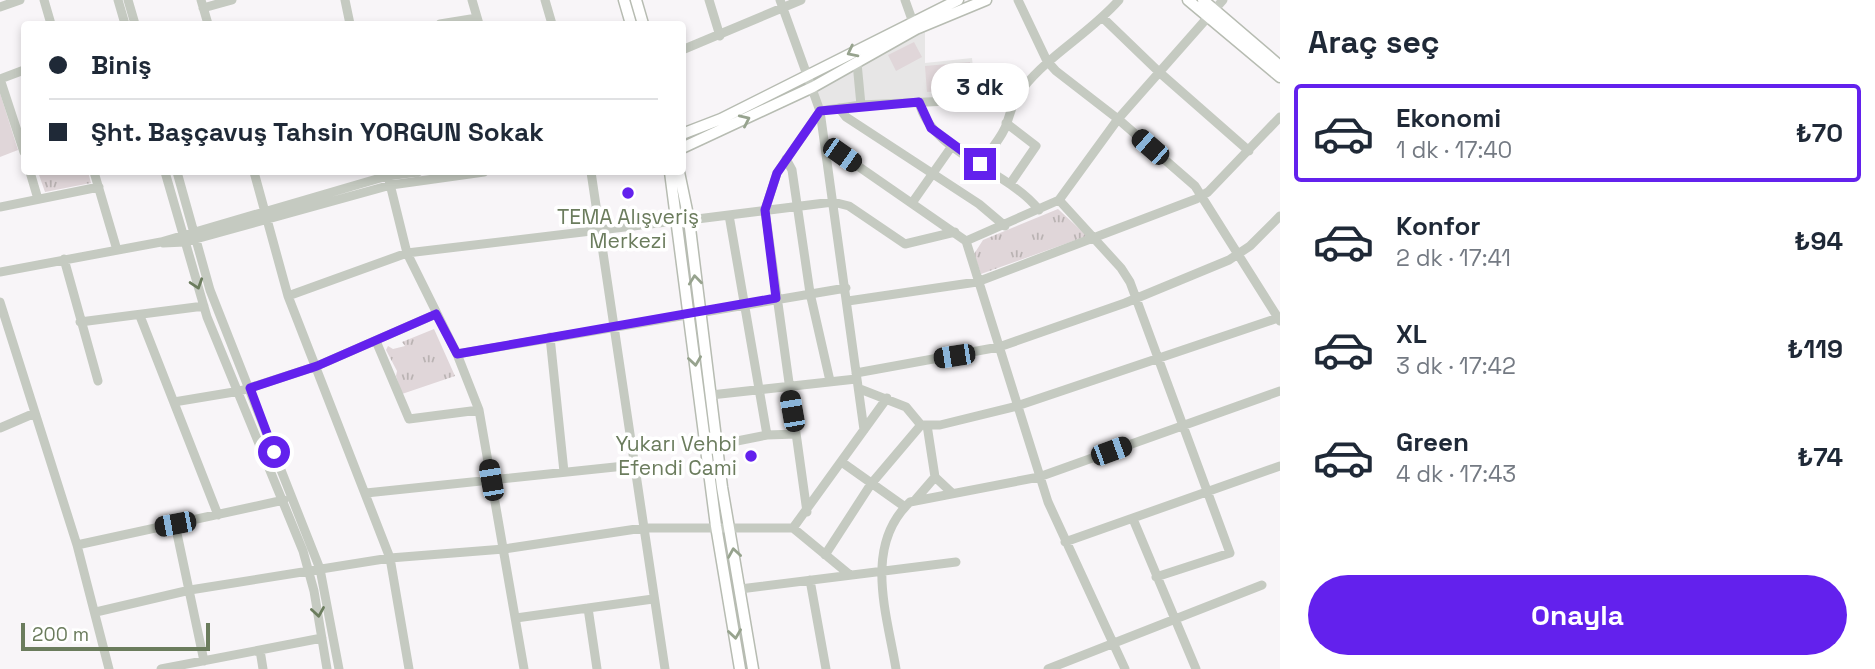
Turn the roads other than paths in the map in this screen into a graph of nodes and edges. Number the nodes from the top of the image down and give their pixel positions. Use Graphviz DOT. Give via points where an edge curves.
graph roads {
  1 [pos="20,0"];
  2 [pos="44,0"];
  3 [pos="118,0"];
  4 [pos="128,0"];
  5 [pos="232,0"];
  6 [pos="345,0"];
  7 [pos="472,0"];
  8 [pos="545,0"];
  9 [pos="624,0"];
  10 [pos="636,0"];
  11 [pos="709,0"];
  12 [pos="801,0"];
  13 [pos="905,0"];
  14 [pos="957,0"];
  15 [pos="986,0"];
  16 [pos="1018,0"];
  17 [pos="1119,0"];
  18 [pos="1188,0"];
  19 [pos="1203,0"];
  20 [pos="1223,0"];
  21 [pos="202,4"];
  22 [pos="782,4"];
  23 [pos="0,7"];
  24 [pos="1211,13"];
  25 [pos="1103,18"];
  26 [pos="50,21"];
  27 [pos="124,21"];
  28 [pos="134,21"];
  29 [pos="207,21"];
  30 [pos="349,21"];
  31 [pos="478,21"];
  32 [pos="551,21"];
  33 [pos="630,21"];
  34 [pos="642,21"];
  35 [pos="914,25"];
  36 [pos="720,36"];
  37 [pos="686,49"];
  38 [pos="1047,61"];
  39 [pos="857,63"];
  40 [pos="1280,66"];
  41 [pos="21,71"];
  42 [pos="1159,72"];
  43 [pos="809,74"];
  44 [pos="1280,77"];
  45 [pos="0,79"];
  46 [pos="813,87"];
  47 [pos="1015,98"];
  48 [pos="919,102"];
  49 [pos="861,105"];
  50 [pos="839,108"];
  51 [pos="820,111"];
  52 [pos="1280,117"];
  53 [pos="1118,120"];
  54 [pos="1006,122"];
  55 [pos="686,132"];
  56 [pos="21,134"];
  57 [pos="686,146"];
  58 [pos="952,146"];
  59 [pos="827,150"];
  60 [pos="1249,151"];
  61 [pos="786,159"];
  62 [pos="980,164"];
  63 [pos="933,174"];
  64 [pos="31,175"];
  65 [pos="95,175"];
  66 [pos="166,175"];
  67 [pos="178,175"];
  68 [pos="255,175"];
  69 [pos="426,175"];
  70 [pos="592,175"];
  71 [pos="670,175"];
  72 [pos="680,175"];
  73 [pos="388,177"];
  74 [pos="1010,184"];
  75 [pos="99,187"];
  76 [pos="1202,197"];
  77 [pos="38,199"];
  78 [pos="1059,200"];
  79 [pos="833,202"];
  80 [pos="912,203"];
  81 [pos="0,207"];
  82 [pos="798,207"];
  83 [pos="765,210"];
  84 [pos="1039,210"];
  85 [pos="729,215"];
  86 [pos="1280,216"];
  87 [pos="265,217"];
  88 [pos="689,220"];
  89 [pos="675,221"];
  90 [pos="1005,226"];
  91 [pos="601,230"];
  92 [pos="955,232"];
  93 [pos="195,235"];
  94 [pos="184,238"];
  95 [pos="1093,239"];
  96 [pos="966,242"];
  97 [pos="117,250"];
  98 [pos="407,254"];
  99 [pos="1238,255"];
  100 [pos="64,259"];
  101 [pos="0,272"];
  102 [pos="976,282"];
  103 [pos="846,288"];
  104 [pos="810,293"];
  105 [pos="288,296"];
  106 [pos="1135,296"];
  107 [pos="776,298"];
  108 [pos="848,301"];
  109 [pos="0,302"];
  110 [pos="742,303"];
  111 [pos="204,306"];
  112 [pos="699,313"];
  113 [pos="436,314"];
  114 [pos="140,316"];
  115 [pos="687,316"];
  116 [pos="1279,320"];
  117 [pos="80,322"];
  118 [pos="615,325"];
  119 [pos="550,337"];
  120 [pos="376,341"];
  121 [pos="999,347"];
  122 [pos="457,354"];
  123 [pos="1157,357"];
  124 [pos="317,366"];
  125 [pos="856,376"];
  126 [pos="98,381"];
  127 [pos="830,381"];
  128 [pos="788,387"];
  129 [pos="250,388"];
  130 [pos="860,389"];
  131 [pos="760,390"];
  132 [pos="240,391"];
  133 [pos="1280,391"];
  134 [pos="711,395"];
  135 [pos="887,398"];
  136 [pos="174,401"];
  137 [pos="1017,406"];
  138 [pos="479,410"];
  139 [pos="35,413"];
  140 [pos="924,425"];
  141 [pos="1183,426"];
  142 [pos="0,427"];
  143 [pos="864,430"];
  144 [pos="796,434"];
  145 [pos="767,435"];
  146 [pos="716,444"];
  147 [pos="843,463"];
  148 [pos="634,465"];
  149 [pos="1280,467"];
  150 [pos="564,472"];
  151 [pos="935,477"];
  152 [pos="1039,477"];
  153 [pos="491,480"];
  154 [pos="871,484"];
  155 [pos="951,492"];
  156 [pos="366,493"];
  157 [pos="1207,493"];
  158 [pos="284,500"];
  159 [pos="916,500"];
  160 [pos="905,507"];
  161 [pos="807,512"];
  162 [pos="218,515"];
  163 [pos="1133,519"];
  164 [pos="175,524"];
  165 [pos="716,526"];
  166 [pos="643,528"];
  167 [pos="793,528"];
  168 [pos="730,529"];
  169 [pos="1065,542"];
  170 [pos="76,545"];
  171 [pos="505,549"];
  172 [pos="825,555"];
  173 [pos="390,558"];
  174 [pos="956,562"];
  175 [pos="320,569"];
  176 [pos="309,572"];
  177 [pos="880,572"];
  178 [pos="850,575"];
  179 [pos="1156,577"];
  180 [pos="810,580"];
  181 [pos="1262,585"];
  182 [pos="740,589"];
  183 [pos="190,590"];
  184 [pos="653,599"];
  185 [pos="588,608"];
  186 [pos="96,612"];
  187 [pos="516,618"];
  188 [pos="1174,621"];
  189 [pos="322,638"];
  190 [pos="1113,643"];
  191 [pos="260,650"];
  192 [pos="204,661"];
  193 [pos="176,668"];
  194 [pos="109,669"];
  195 [pos="160,669"];
  196 [pos="263,669"];
  197 [pos="327,669"];
  198 [pos="339,669"];
  199 [pos="409,669"];
  200 [pos="524,669"];
  201 [pos="597,669"];
  202 [pos="666,669"];
  203 [pos="740,669"];
  204 [pos="752,669"];
  205 [pos="825,669"];
  206 [pos="896,669"];
  207 [pos="1048,669"];
  208 [pos="1125,669"];
  209 [pos="1196,669"];
  1 -- 23 [label="street"];
  2 -- 26 [label="street"];
  3 -- 27 [label="street"];
  4 -- 28 [label="street"];
  5 -- 21 [label="street"];
  6 -- 30 [label="street"];
  7 -- 31 [label="street"];
  8 -- 32 [label="street"];
  9 -- 33 [label="main road"];
  10 -- 34 [label="main road"];
  11 -- 36 [label="street"];
  12 -- 22 [label="street"];
  13 -- 35 [label="street"];
  14 -- 35 [label="main road"];
  15 -- 35 [label="main road"];
  16 -- 38 [label="street"];
  17 -- 25 [label="street"];
  18 -- 24 [label="main road"];
  19 -- 24 [label="main road"];
  20 -- 24 [label="street"];
  21 -- 29 [label="street"];
  22 -- 36 [label="street"];
  22 -- 43 [label="street"];
  24 -- 40 [label="main road"];
  24 -- 42 [label="street"];
  24 -- 44 [label="main road"];
  25 -- 38 [label="street"];
  25 -- 42 [label="street"];
  35 -- 39 [label="main road"];
  35 -- 43 [label="main road, one-way"];
  36 -- 37 [label="street"];
  38 -- 47 [label="street"];
  38 -- 53 [label="street"];
  39 -- 46 [label="main road"];
  39 -- 49 [label="street"];
  41 -- 45 [label="street"];
  42 -- 53 [label="street"];
  42 -- 60 [label="street"];
  43 -- 46 [label="street"];
  43 -- 55 [label="main road"];
  45 -- 56 [label="street"];
  46 -- 51 [label="street"];
  57 -- 46 [label="main road, one-way"];
  47 -- 48 [label="street"];
  47 -- 54 [label="street"];
  48 -- 49 [label="street"];
  48 -- 58 [label="street" via="931,128"];
  49 -- 50 [label="street"];
  50 -- 51 [label="street"];
  50 -- 63 [label="street"];
  51 -- 59 [label="street"];
  51 -- 61 [label="street"];
  52 -- 60 [label="street"];
  53 -- 76 [label="street"];
  53 -- 78 [label="street"];
  54 -- 62 [label="street"];
  54 -- 74 [label="street" via="1036,146"];
  58 -- 62 [label="street"];
  58 -- 63 [label="street"];
  59 -- 79 [label="street"];
  59 -- 80 [label="street" via="842,155"];
  60 -- 76 [label="street"];
  61 -- 82 [label="street"];
  61 -- 83 [label="street" via="773,181"];
  62 -- 74 [label="street"];
  63 -- 80 [label="street"];
  63 -- 90 [label="street"];
  64 -- 77 [label="street"];
  65 -- 75 [label="street"];
  66 -- 94 [label="street"];
  67 -- 93 [label="street"];
  68 -- 87 [label="street"];
  69 -- 73 [label="street"];
  70 -- 91 [label="street"];
  71 -- 89 [label="main road"];
  72 -- 88 [label="main road"];
  73 -- 87 [label="street"];
  73 -- 98 [label="street"];
  74 -- 84 [label="street"];
  75 -- 77 [label="street"];
  75 -- 97 [label="street"];
  76 -- 95 [label="street"];
  76 -- 99 [label="street"];
  77 -- 81 [label="street"];
  78 -- 84 [label="street"];
  78 -- 95 [label="street"];
  79 -- 82 [label="street"];
  79 -- 92 [label="street" via="849,206 905,244"];
  79 -- 103 [label="street"];
  80 -- 92 [label="street"];
  82 -- 83 [label="street"];
  82 -- 104 [label="street"];
  83 -- 85 [label="street"];
  83 -- 107 [label="street"];
  84 -- 90 [label="street"];
  85 -- 88 [label="street"];
  85 -- 110 [label="street"];
  86 -- 99 [label="street"];
  87 -- 93 [label="street"];
  87 -- 105 [label="street"];
  112 -- 88 [label="main road, one-way"];
  89 -- 91 [label="street"];
  89 -- 115 [label="main road"];
  90 -- 96 [label="street"];
  91 -- 98 [label="street"];
  91 -- 118 [label="street"];
  92 -- 96 [label="street"];
  93 -- 94 [label="street"];
  93 -- 129 [label="street" via="210,290"];
  94 -- 97 [label="street"];
  94 -- 111 [label="street, one-way"];
  95 -- 102 [label="street"];
  95 -- 106 [label="street" via="1121,268"];
  96 -- 102 [label="street"];
  97 -- 100 [label="street"];
  98 -- 105 [label="street"];
  98 -- 113 [label="street"];
  99 -- 106 [label="street"];
  99 -- 116 [label="street"];
  100 -- 101 [label="street"];
  100 -- 117 [label="street"];
  102 -- 108 [label="street"];
  102 -- 121 [label="street"];
  103 -- 104 [label="street"];
  103 -- 108 [label="street"];
  104 -- 107 [label="street"];
  104 -- 127 [label="street"];
  105 -- 124 [label="street"];
  106 -- 121 [label="street"];
  106 -- 123 [label="street"];
  107 -- 110 [label="street"];
  107 -- 128 [label="street"];
  108 -- 125 [label="street"];
  109 -- 139 [label="street"];
  110 -- 112 [label="street"];
  110 -- 131 [label="street"];
  111 -- 114 [label="street"];
  111 -- 132 [label="street"];
  112 -- 115 [label="street"];
  112 -- 134 [label="main road"];
  113 -- 120 [label="street"];
  113 -- 122 [label="street"];
  114 -- 117 [label="street"];
  114 -- 136 [label="street"];
  115 -- 118 [label="street"];
  115 -- 165 [label="main road, one-way"];
  116 -- 123 [label="street"];
  117 -- 126 [label="street"];
  118 -- 119 [label="street"];
  118 -- 148 [label="street"];
  119 -- 122 [label="street"];
  119 -- 150 [label="street"];
  120 -- 124 [label="street"];
  120 -- 138 [label="street" via="409,419"];
  121 -- 125 [label="street"];
  121 -- 137 [label="street"];
  122 -- 138 [label="street"];
  123 -- 137 [label="street"];
  123 -- 141 [label="street"];
  124 -- 129 [label="street"];
  124 -- 156 [label="street"];
  125 -- 127 [label="street"];
  125 -- 130 [label="street"];
  127 -- 128 [label="street"];
  128 -- 131 [label="street"];
  128 -- 144 [label="street"];
  129 -- 132 [label="street"];
  129 -- 175 [label="street"];
  130 -- 135 [label="street"];
  130 -- 143 [label="street"];
  131 -- 134 [label="street"];
  131 -- 145 [label="street"];
  132 -- 136 [label="street"];
  132 -- 158 [label="street"];
  133 -- 141 [label="street"];
  134 -- 146 [label="main road"];
  135 -- 140 [label="street" via="906,407"];
  135 -- 143 [label="street"];
  136 -- 162 [label="street"];
  137 -- 140 [label="street"];
  137 -- 152 [label="street"];
  138 -- 153 [label="street"];
  139 -- 142 [label="street"];
  139 -- 170 [label="street"];
  140 -- 151 [label="street"];
  140 -- 154 [label="street"];
  141 -- 152 [label="street"];
  141 -- 157 [label="street"];
  143 -- 147 [label="street"];
  144 -- 145 [label="street"];
  144 -- 161 [label="street"];
  145 -- 146 [label="street"];
  146 -- 168 [label="main road"];
  147 -- 154 [label="street"];
  147 -- 161 [label="street"];
  148 -- 150 [label="street"];
  148 -- 166 [label="street"];
  149 -- 157 [label="street"];
  150 -- 153 [label="street"];
  151 -- 155 [label="street"];
  151 -- 159 [label="street"];
  152 -- 155 [label="street"];
  152 -- 169 [label="street"];
  153 -- 156 [label="street"];
  153 -- 171 [label="street"];
  154 -- 160 [label="street"];
  154 -- 172 [label="street"];
  155 -- 159 [label="street"];
  156 -- 173 [label="street"];
  157 -- 163 [label="street"];
  157 -- 179 [label="street" via="1230,553"];
  158 -- 162 [label="street"];
  158 -- 176 [label="street"];
  159 -- 160 [label="street"];
  160 -- 177 [label="street" via="885,542"];
  161 -- 167 [label="street"];
  162 -- 164 [label="street"];
  163 -- 169 [label="street"];
  163 -- 179 [label="street"];
  164 -- 170 [label="street"];
  164 -- 183 [label="street"];
  165 -- 166 [label="street"];
  165 -- 168 [label="street"];
  165 -- 203 [label="main road, one-way"];
  166 -- 171 [label="street"];
  166 -- 184 [label="street"];
  167 -- 168 [label="street"];
  167 -- 172 [label="street"];
  182 -- 168 [label="main road, one-way"];
  169 -- 190 [label="street"];
  170 -- 186 [label="street"];
  171 -- 173 [label="street"];
  171 -- 187 [label="street"];
  172 -- 178 [label="street"];
  173 -- 175 [label="street"];
  173 -- 199 [label="street"];
  174 -- 177 [label="street"];
  175 -- 176 [label="street"];
  175 -- 198 [label="street"];
  176 -- 183 [label="street"];
  176 -- 189 [label="street, one-way"];
  177 -- 178 [label="street"];
  177 -- 206 [label="street"];
  178 -- 180 [label="street"];
  179 -- 188 [label="street"];
  180 -- 182 [label="street"];
  180 -- 205 [label="street"];
  181 -- 188 [label="street"];
  182 -- 204 [label="main road"];
  183 -- 186 [label="street"];
  183 -- 192 [label="street"];
  184 -- 185 [label="street"];
  184 -- 202 [label="street"];
  185 -- 187 [label="street"];
  185 -- 201 [label="street"];
  186 -- 194 [label="street"];
  187 -- 200 [label="street"];
  188 -- 190 [label="street"];
  188 -- 209 [label="street"];
  189 -- 191 [label="street"];
  189 -- 197 [label="street"];
  190 -- 207 [label="street"];
  190 -- 208 [label="street"];
  191 -- 192 [label="street"];
  191 -- 196 [label="street"];
  192 -- 193 [label="street"];
  193 -- 195 [label="street"];
}
